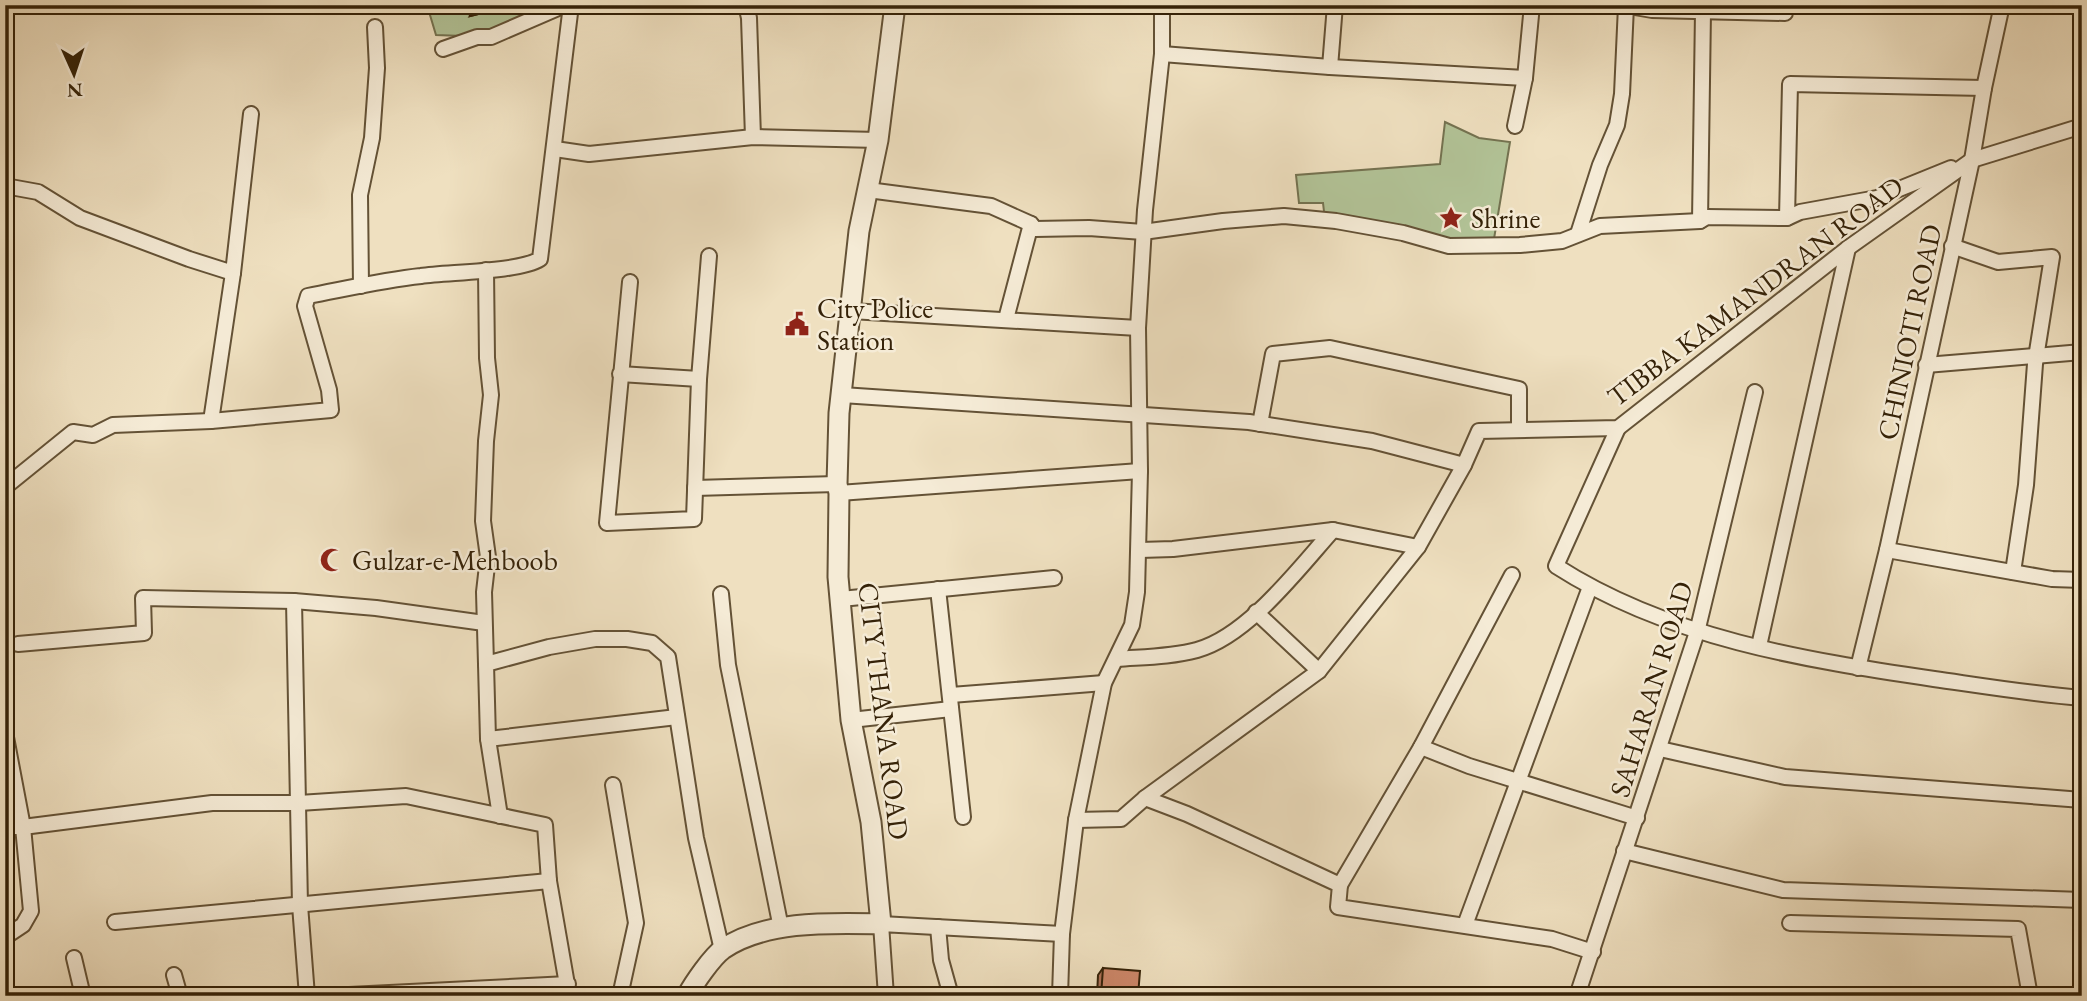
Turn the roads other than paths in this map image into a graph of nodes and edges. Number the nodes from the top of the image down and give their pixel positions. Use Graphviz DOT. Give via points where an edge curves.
graph roads {
  1 [pos="568,5"];
  2 [pos="746,5"];
  3 [pos="895,5"];
  4 [pos="1162,5"];
  5 [pos="1335,5"];
  6 [pos="1532,5"];
  7 [pos="2002,5"];
  8 [pos="1625,6"];
  9 [pos="1703,11"];
  10 [pos="1785,13"];
  11 [pos="375,26"];
  12 [pos="443,49"];
  13 [pos="1162,54"];
  14 [pos="1330,67"];
  15 [pos="1525,78"];
  16 [pos="1984,89"];
  17 [pos="251,114"];
  18 [pos="1516,126"];
  19 [pos="2081,128"];
  20 [pos="753,137"];
  21 [pos="878,140"];
  22 [pos="555,149"];
  23 [pos="1972,160"];
  24 [pos="5,186"];
  25 [pos="867,190"];
  26 [pos="1787,218"];
  27 [pos="1700,221"];
  28 [pos="1031,224"];
  29 [pos="1143,232"];
  30 [pos="1578,234"];
  31 [pos="1952,246"];
  32 [pos="1848,248"];
  33 [pos="709,256"];
  34 [pos="486,270"];
  35 [pos="233,273"];
  36 [pos="630,282"];
  37 [pos="361,286"];
  38 [pos="851,311"];
  39 [pos="1006,319"];
  40 [pos="1138,328"];
  41 [pos="2082,352"];
  42 [pos="2038,356"];
  43 [pos="1927,365"];
  44 [pos="620,374"];
  45 [pos="699,379"];
  46 [pos="1755,391"];
  47 [pos="842,395"];
  48 [pos="1140,413"];
  49 [pos="211,421"];
  50 [pos="1260,424"];
  51 [pos="1618,428"];
  52 [pos="1519,429"];
  53 [pos="1464,466"];
  54 [pos="1140,471"];
  55 [pos="5,486"];
  56 [pos="695,488"];
  57 [pos="838,488"];
  58 [pos="1333,530"];
  59 [pos="1418,547"];
  60 [pos="1140,550"];
  61 [pos="1887,550"];
  62 [pos="2013,572"];
  63 [pos="1512,575"];
  64 [pos="1054,578"];
  65 [pos="2082,580"];
  66 [pos="1590,587"];
  67 [pos="938,589"];
  68 [pos="720,594"];
  69 [pos="841,599"];
  70 [pos="294,601"];
  71 [pos="1256,612"];
  72 [pos="484,623"];
  73 [pos="1697,632"];
  74 [pos="18,644"];
  75 [pos="1759,646"];
  76 [pos="1116,659"];
  77 [pos="486,664"];
  78 [pos="1858,668"];
  79 [pos="1319,671"];
  80 [pos="1104,684"];
  81 [pos="2082,698"];
  82 [pos="951,702"];
  83 [pos="677,717"];
  84 [pos="851,720"];
  85 [pos="5,732"];
  86 [pos="488,739"];
  87 [pos="1421,747"];
  88 [pos="1660,749"];
  89 [pos="1518,781"];
  90 [pos="613,785"];
  91 [pos="1145,798"];
  92 [pos="2082,800"];
  93 [pos="299,803"];
  94 [pos="500,816"];
  95 [pos="963,817"];
  96 [pos="1637,818"];
  97 [pos="1076,820"];
  98 [pos="5,827"];
  99 [pos="23,827"];
  100 [pos="1624,851"];
  101 [pos="549,881"];
  102 [pos="1340,885"];
  103 [pos="2082,900"];
  104 [pos="300,905"];
  105 [pos="115,922"];
  106 [pos="1790,923"];
  107 [pos="881,924"];
  108 [pos="1465,925"];
  109 [pos="938,927"];
  110 [pos="781,928"];
  111 [pos="1062,934"];
  112 [pos="5,937"];
  113 [pos="722,950"];
  114 [pos="1593,952"];
  115 [pos="74,958"];
  116 [pos="174,975"];
  117 [pos="569,990"];
  118 [pos="83,996"];
  119 [pos="180,996"];
  120 [pos="307,996"];
  121 [pos="329,996"];
  122 [pos="620,996"];
  123 [pos="687,996"];
  124 [pos="886,996"];
  125 [pos="951,996"];
  126 [pos="1060,996"];
  127 [pos="1577,996"];
  128 [pos="2030,996"];
  1 -- 12 [label="street" via="491,37"];
  1 -- 22 [label="street"];
  2 -- 20 [label="street"];
  3 -- 21 [label="street, CITY THANA ROAD"];
  4 -- 13 [label="street"];
  5 -- 14 [label="street"];
  6 -- 15 [label="street"];
  7 -- 16 [label="street, CHINIOTI ROAD"];
  8 -- 9 [label="street"];
  8 -- 30 [label="street" via="1617,125"];
  9 -- 10 [label="street"];
  9 -- 27 [label="street"];
  11 -- 37 [label="street" via="372,138 360,195"];
  13 -- 14 [label="street"];
  13 -- 29 [label="street"];
  14 -- 15 [label="street"];
  15 -- 18 [label="street"];
  16 -- 23 [label="street, CHINIOTI ROAD"];
  16 -- 26 [label="street" via="1790,84"];
  17 -- 35 [label="street"];
  19 -- 23 [label="street, TIBBA KAMANDRAN ROAD"];
  20 -- 21 [label="street"];
  20 -- 22 [label="street" via="589,154"];
  21 -- 25 [label="street, CITY THANA ROAD"];
  22 -- 34 [label="street" via="540,259"];
  23 -- 26 [label="street" via="1877,198"];
  23 -- 31 [label="street, CHINIOTI ROAD"];
  23 -- 32 [label="street, TIBBA KAMANDRAN ROAD"];
  24 -- 35 [label="street" via="38,192 79,218"];
  25 -- 28 [label="street" via="991,206"];
  25 -- 38 [label="street, CITY THANA ROAD"];
  26 -- 27 [label="street" via="1707,217"];
  27 -- 30 [label="street" via="1600,226"];
  28 -- 29 [label="street" via="1035,229"];
  28 -- 39 [label="street"];
  29 -- 30 [label="street" via="1284,216 1403,233 1450,246 1520,245 1562,241"];
  29 -- 40 [label="street"];
  31 -- 42 [label="street" via="1998,262 2052,257"];
  31 -- 43 [label="street, CHINIOTI ROAD"];
  32 -- 51 [label="street, TIBBA KAMANDRAN ROAD"];
  32 -- 75 [label="street"];
  33 -- 45 [label="street"];
  34 -- 37 [label="street"];
  34 -- 72 [label="street" via="491,395 483,522 488,557"];
  35 -- 49 [label="street"];
  36 -- 44 [label="street"];
  37 -- 49 [label="street" via="305,300 331,410"];
  38 -- 39 [label="street"];
  38 -- 47 [label="street, CITY THANA ROAD"];
  39 -- 40 [label="street"];
  40 -- 48 [label="street"];
  41 -- 42 [label="street"];
  42 -- 43 [label="street"];
  42 -- 62 [label="street"];
  43 -- 61 [label="street, CHINIOTI ROAD"];
  44 -- 45 [label="street"];
  44 -- 56 [label="street" via="607,523 694,520"];
  45 -- 56 [label="street"];
  46 -- 73 [label="street, SAHARAN ROAD"];
  47 -- 48 [label="street"];
  47 -- 57 [label="street, CITY THANA ROAD"];
  48 -- 50 [label="street"];
  48 -- 54 [label="street"];
  49 -- 55 [label="street" via="113,425 93,435 73,432"];
  50 -- 52 [label="street" via="1273,354 1330,348 1519,389"];
  50 -- 53 [label="street" via="1371,441"];
  51 -- 52 [label="street, TIBBA KAMANDRAN ROAD"];
  51 -- 66 [label="street" via="1556,566"];
  52 -- 53 [label="street, TIBBA KAMANDRAN ROAD" via="1479,431"];
  53 -- 59 [label="street, TIBBA KAMANDRAN ROAD"];
  54 -- 57 [label="street"];
  54 -- 60 [label="street"];
  56 -- 57 [label="street"];
  57 -- 69 [label="street, CITY THANA ROAD"];
  58 -- 59 [label="street"];
  58 -- 60 [label="street"];
  58 -- 71 [label="street"];
  59 -- 79 [label="street, TIBBA KAMANDRAN ROAD"];
  60 -- 76 [label="street" via="1132,625"];
  61 -- 62 [label="street"];
  61 -- 78 [label="street, CHINIOTI ROAD"];
  62 -- 65 [label="street"];
  63 -- 87 [label="street"];
  64 -- 67 [label="street"];
  66 -- 73 [label="street"];
  66 -- 89 [label="street"];
  67 -- 69 [label="street"];
  67 -- 82 [label="street"];
  68 -- 110 [label="street" via="728,665"];
  69 -- 84 [label="street, CITY THANA ROAD"];
  70 -- 72 [label="street"];
  70 -- 74 [label="street" via="143,598 144,633"];
  70 -- 93 [label="street"];
  71 -- 76 [label="street" via="1232,634 1199,650"];
  71 -- 79 [label="street"];
  72 -- 77 [label="street"];
  73 -- 75 [label="street"];
  73 -- 88 [label="street, SAHARAN ROAD"];
  75 -- 78 [label="street"];
  76 -- 80 [label="street"];
  77 -- 83 [label="street" via="595,639 652,643 668,657"];
  77 -- 86 [label="street"];
  78 -- 81 [label="street"];
  79 -- 91 [label="street, TIBBA KAMANDRAN ROAD"];
  80 -- 82 [label="street"];
  80 -- 97 [label="street"];
  82 -- 84 [label="street"];
  82 -- 95 [label="street"];
  83 -- 86 [label="street"];
  83 -- 113 [label="street" via="696,838"];
  84 -- 107 [label="street, CITY THANA ROAD" via="871,822"];
  85 -- 99 [label="street"];
  86 -- 94 [label="street"];
  87 -- 89 [label="street"];
  87 -- 102 [label="street"];
  88 -- 92 [label="street" via="1785,777"];
  88 -- 96 [label="street, SAHARAN ROAD"];
  89 -- 96 [label="street"];
  89 -- 108 [label="street"];
  90 -- 122 [label="street" via="636,923"];
  91 -- 97 [label="street, TIBBA KAMANDRAN ROAD" via="1121,820"];
  91 -- 102 [label="street"];
  93 -- 94 [label="street" via="406,796"];
  93 -- 99 [label="street" via="212,803"];
  93 -- 104 [label="street"];
  94 -- 101 [label="street" via="545,825"];
  96 -- 100 [label="street, SAHARAN ROAD"];
  97 -- 111 [label="street"];
  98 -- 99 [label="street"];
  99 -- 112 [label="street" via="31,911 23,925"];
  100 -- 103 [label="street" via="1783,890"];
  100 -- 114 [label="street, SAHARAN ROAD"];
  101 -- 104 [label="street"];
  101 -- 117 [label="street"];
  102 -- 108 [label="street" via="1338,907"];
  104 -- 105 [label="street"];
  104 -- 120 [label="street"];
  106 -- 128 [label="street" via="2018,929"];
  107 -- 109 [label="street"];
  107 -- 110 [label="street"];
  107 -- 124 [label="street"];
  108 -- 114 [label="street" via="1552,939"];
  109 -- 111 [label="street"];
  109 -- 125 [label="street"];
  110 -- 113 [label="street"];
  111 -- 126 [label="street"];
  113 -- 123 [label="street"];
  114 -- 127 [label="street, SAHARAN ROAD"];
  115 -- 118 [label="street"];
  116 -- 119 [label="street"];
  117 -- 121 [label="street"];
}
